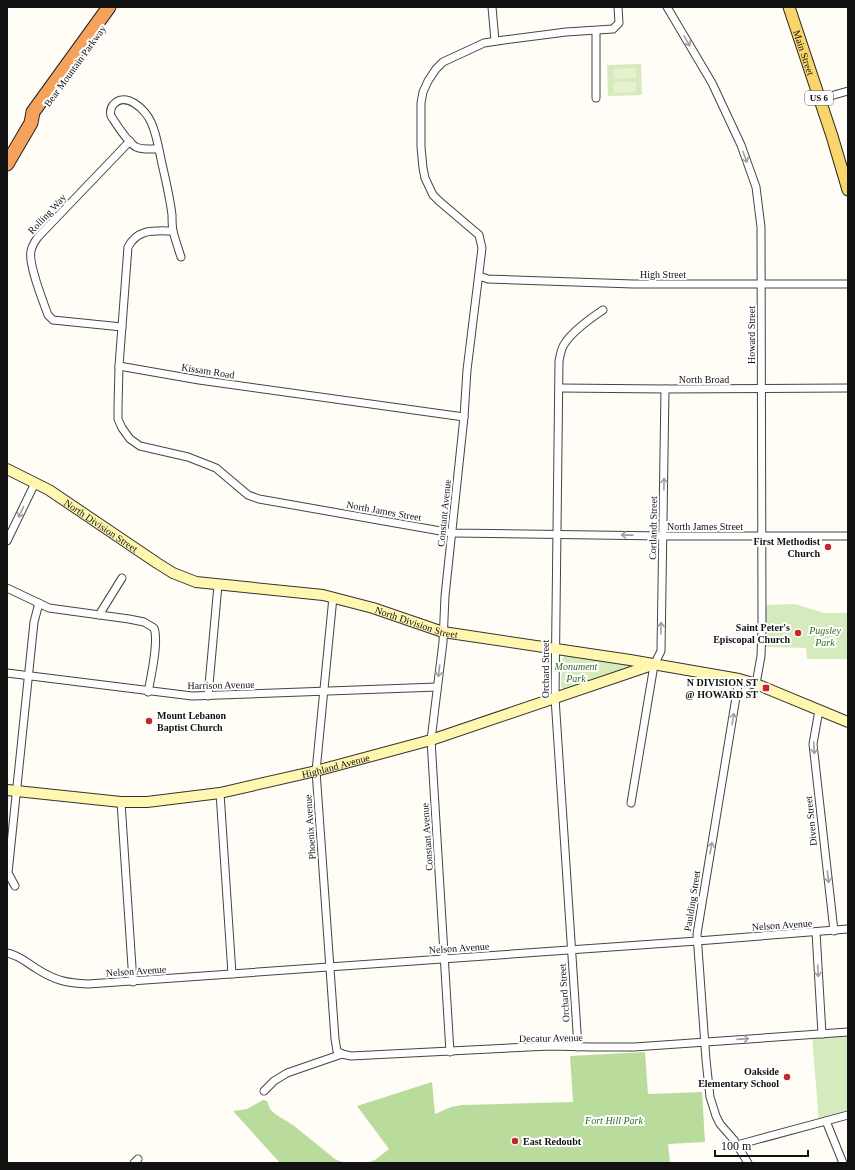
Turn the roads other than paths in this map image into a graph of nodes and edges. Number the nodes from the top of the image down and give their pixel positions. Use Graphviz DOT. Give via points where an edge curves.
graph roads {
  1 [pos="109,7"];
  2 [pos="118,7"];
  3 [pos="492,7"];
  4 [pos="618,7"];
  5 [pos="667,7"];
  6 [pos="789,7"];
  7 [pos="596,31"];
  8 [pos="495,41"];
  9 [pos="848,91"];
  10 [pos="596,98"];
  11 [pos="820,100"];
  12 [pos="31,123"];
  13 [pos="130,141"];
  14 [pos="159,149"];
  15 [pos="7,164"];
  16 [pos="848,190"];
  17 [pos="173,231"];
  18 [pos="181,257"];
  19 [pos="479,276"];
  20 [pos="760,283"];
  21 [pos="848,284"];
  22 [pos="603,310"];
  23 [pos="122,327"];
  24 [pos="119,366"];
  25 [pos="560,388"];
  26 [pos="848,388"];
  27 [pos="761,389"];
  28 [pos="665,390"];
  29 [pos="464,417"];
  30 [pos="7,469"];
  31 [pos="35,483"];
  32 [pos="452,533"];
  33 [pos="558,535"];
  34 [pos="663,536"];
  35 [pos="761,536"];
  36 [pos="848,536"];
  37 [pos="7,541"];
  38 [pos="122,578"];
  39 [pos="218,585"];
  40 [pos="7,588"];
  41 [pos="333,597"];
  42 [pos="39,603"];
  43 [pos="99,615"];
  44 [pos="443,632"];
  45 [pos="555,649"];
  46 [pos="654,665"];
  47 [pos="7,673"];
  48 [pos="28,676"];
  49 [pos="739,679"];
  50 [pos="756,684"];
  51 [pos="437,687"];
  52 [pos="148,692"];
  53 [pos="324,692"];
  54 [pos="208,696"];
  55 [pos="555,698"];
  56 [pos="819,710"];
  57 [pos="848,722"];
  58 [pos="431,740"];
  59 [pos="316,771"];
  60 [pos="12,790"];
  61 [pos="220,793"];
  62 [pos="121,802"];
  63 [pos="631,803"];
  64 [pos="8,873"];
  65 [pos="15,886"];
  66 [pos="848,929"];
  67 [pos="834,931"];
  68 [pos="816,932"];
  69 [pos="697,941"];
  70 [pos="571,950"];
  71 [pos="7,953"];
  72 [pos="444,959"];
  73 [pos="331,966"];
  74 [pos="232,974"];
  75 [pos="133,982"];
  76 [pos="848,1032"];
  77 [pos="822,1034"];
  78 [pos="704,1042"];
  79 [pos="578,1047"];
  80 [pos="450,1052"];
  81 [pos="342,1054"];
  82 [pos="264,1091"];
  83 [pos="848,1115"];
  84 [pos="826,1121"];
  85 [pos="738,1144"];
  86 [pos="748,1163"];
  87 [pos="843,1163"];
  1 -- 12 [label="highway, Bear Mountain Parkway" via="33,112"];
  2 -- 12 [label="highway, Bear Mountain Parkway" via="39,116"];
  3 -- 8 [label="street"];
  4 -- 7 [label="street, Constant Avenue" via="619,23 616,28"];
  5 -- 20 [label="street, Howard Street, one-way" via="712,83 754,179 761,227"];
  6 -- 11 [label="main road, Main Street / US 6"];
  7 -- 8 [label="street, Constant Avenue"];
  7 -- 10 [label="street"];
  8 -- 19 [label="street, Constant Avenue" via="484,43 443,62 428,81 421,104 421,147 425,178 433,195 479,235 482,251"];
  9 -- 11 [label="street"];
  11 -- 16 [label="main road, Main Street / US 6"];
  12 -- 15 [label="highway, Bear Mountain Parkway"];
  13 -- 14 [label="street" via="136,147"];
  13 -- 14 [label="street" via="111,116 111,108 119,100 134,103 146,114"];
  13 -- 23 [label="street, Rolling Way" via="38,237 30,252 31,264 48,315 53,320"];
  14 -- 17 [label="street"];
  17 -- 18 [label="street"];
  17 -- 23 [label="street" via="143,233 136,236 128,247"];
  19 -- 20 [label="street, High Street" via="488,279 633,284"];
  19 -- 29 [label="street, Constant Avenue"];
  20 -- 21 [label="street, High Street"];
  20 -- 27 [label="street, Howard Street"];
  22 -- 25 [label="street, Orchard Street" via="564,344 559,362"];
  23 -- 24 [label="street"];
  24 -- 29 [label="street, Kissam Road" via="198,380"];
  24 -- 32 [label="street, North James Street" via="118,420 125,434 140,446 188,457 216,468 248,495 259,499"];
  25 -- 28 [label="street, North Broad"];
  25 -- 33 [label="street, Orchard Street"];
  26 -- 27 [label="street, North Broad"];
  27 -- 28 [label="street, North Broad"];
  27 -- 35 [label="street, Howard Street"];
  34 -- 28 [label="street, Cortlandt Street, one-way"];
  29 -- 32 [label="street, Constant Avenue"];
  30 -- 31 [label="street, North Division Street"];
  31 -- 37 [label="street, one-way"];
  31 -- 39 [label="street, North Division Street" via="173,573 196,582"];
  32 -- 33 [label="street, North James Street"];
  32 -- 44 [label="street, Constant Avenue"];
  34 -- 33 [label="street, North James Street, one-way"];
  33 -- 45 [label="street, Orchard Street"];
  34 -- 35 [label="street, North James Street"];
  46 -- 34 [label="street, Cortlandt Street, one-way" via="661,651"];
  35 -- 36 [label="street, North James Street"];
  35 -- 50 [label="street, Howard Street" via="761,656"];
  38 -- 43 [label="street"];
  39 -- 41 [label="street, North Division Street"];
  39 -- 54 [label="street"];
  40 -- 42 [label="street"];
  41 -- 44 [label="street, North Division Street"];
  41 -- 53 [label="street, Phoenix Avenue"];
  42 -- 43 [label="street" via="49,608"];
  42 -- 48 [label="street" via="34,622"];
  43 -- 52 [label="street" via="147,623 154,628 156,637"];
  44 -- 45 [label="street, North Division Street"];
  44 -- 51 [label="street, Constant Avenue, one-way"];
  45 -- 46 [label="street, North Division Street"];
  45 -- 55 [label="street, Orchard Street"];
  46 -- 49 [label="street, North Division Street"];
  46 -- 55 [label="street, Highland Avenue"];
  46 -- 63 [label="street, Cortlandt Street"];
  47 -- 48 [label="street, Harrison Avenue"];
  48 -- 52 [label="street, Harrison Avenue"];
  48 -- 60 [label="street"];
  49 -- 50 [label="street, North Division Street"];
  69 -- 49 [label="street, Paulding Street, one-way"];
  50 -- 56 [label="street, North Division Street"];
  51 -- 53 [label="street, Harrison Avenue"];
  51 -- 58 [label="street, Constant Avenue"];
  52 -- 54 [label="street, Harrison Avenue"];
  53 -- 54 [label="street, Harrison Avenue"];
  53 -- 59 [label="street, Phoenix Avenue"];
  55 -- 58 [label="street, Highland Avenue"];
  55 -- 70 [label="street, Orchard Street"];
  56 -- 57 [label="street, North Division Street"];
  56 -- 67 [label="street, Diven Street, one-way" via="813,744"];
  58 -- 59 [label="street, Highland Avenue"];
  58 -- 72 [label="street, Constant Avenue"];
  59 -- 61 [label="street, Highland Avenue"];
  59 -- 73 [label="street, Phoenix Avenue"];
  60 -- 62 [label="street, Highland Avenue"];
  60 -- 64 [label="street"];
  61 -- 62 [label="street, Highland Avenue" via="147,802"];
  61 -- 74 [label="street"];
  62 -- 75 [label="street"];
  64 -- 65 [label="street"];
  66 -- 67 [label="street, Nelson Avenue"];
  67 -- 68 [label="street, Nelson Avenue"];
  68 -- 69 [label="street, Nelson Avenue"];
  68 -- 77 [label="street, one-way"];
  69 -- 70 [label="street, Nelson Avenue"];
  69 -- 78 [label="street, Paulding Street"];
  70 -- 72 [label="street, Nelson Avenue"];
  70 -- 79 [label="street, Orchard Street"];
  71 -- 75 [label="street, Nelson Avenue" via="20,957 56,979 71,983"];
  72 -- 73 [label="street, Nelson Avenue"];
  72 -- 80 [label="street, Constant Avenue"];
  73 -- 74 [label="street, Nelson Avenue"];
  73 -- 81 [label="street, Phoenix Avenue" via="335,1039 338,1051"];
  74 -- 75 [label="street, Nelson Avenue"];
  76 -- 77 [label="street, Decatur Avenue"];
  78 -- 77 [label="street, Decatur Avenue, one-way"];
  78 -- 79 [label="street, Decatur Avenue" via="634,1047"];
  78 -- 85 [label="street, Paulding Street" via="710,1097 716,1116"];
  79 -- 80 [label="street, Decatur Avenue" via="550,1046"];
  80 -- 81 [label="street, Decatur Avenue" via="351,1056"];
  81 -- 82 [label="street, Decatur Avenue" via="287,1073"];
  83 -- 84 [label="street"];
  84 -- 85 [label="street"];
  84 -- 87 [label="street"];
  85 -- 86 [label="street, Paulding Street"];
}
